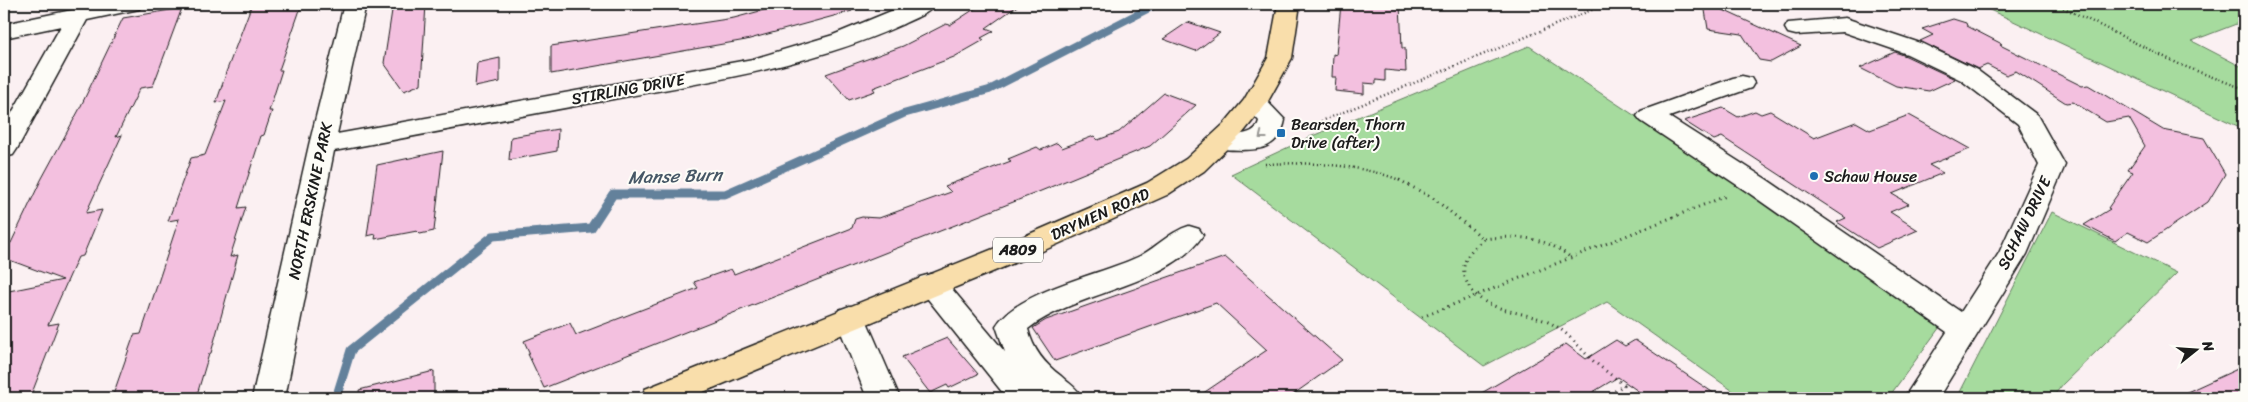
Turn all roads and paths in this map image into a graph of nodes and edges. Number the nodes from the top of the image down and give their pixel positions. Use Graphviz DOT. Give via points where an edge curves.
graph roads {
  1 [pos="131,4"];
  2 [pos="355,4"];
  3 [pos="925,4"];
  4 [pos="1288,4"];
  5 [pos="1606,4"];
  6 [pos="2056,4"];
  7 [pos="79,14"];
  8 [pos="1796,28"];
  9 [pos="4,30"];
  10 [pos="1742,84"];
  11 [pos="2244,89"];
  12 [pos="1254,103"];
  13 [pos="1270,130"];
  14 [pos="1220,142"];
  15 [pos="322,145"];
  16 [pos="4,150"];
  17 [pos="1257,165"];
  18 [pos="1700,206"];
  19 [pos="1189,235"];
  20 [pos="1484,240"];
  21 [pos="1570,257"];
  22 [pos="931,284"];
  23 [pos="1478,294"];
  24 [pos="1422,317"];
  25 [pos="850,318"];
  26 [pos="1964,329"];
  27 [pos="268,398"];
  28 [pos="657,398"];
  29 [pos="884,398"];
  30 [pos="1025,398"];
  31 [pos="1066,398"];
  32 [pos="1621,398"];
  33 [pos="1921,398"];
  1 -- 7 [label="street"];
  2 -- 15 [label="street, NORTH ERSKINE PARK"];
  3 -- 15 [label="street, STIRLING DRIVE" via="858,35 754,66"];
  4 -- 12 [label="main road, DRYMEN ROAD / A809" via="1280,58"];
  5 -- 13 [label="path" via="1312,125"];
  6 -- 11 [label="path" via="2181,65"];
  7 -- 9 [label="street"];
  7 -- 16 [label="street"];
  8 -- 26 [label="street, SCHAW DRIVE" via="1839,16 1969,75 2028,120 2052,165 2013,254"];
  10 -- 26 [label="street" via="1650,116"];
  12 -- 13 [label="street" via="1272,120"];
  12 -- 14 [label="main road, DRYMEN ROAD / A809"];
  13 -- 14 [label="street, one-way" via="1258,141"];
  14 -- 22 [label="main road, DRYMEN ROAD / A809" via="1195,164 1157,189 1028,246"];
  15 -- 27 [label="street, NORTH ERSKINE PARK"];
  17 -- 20 [label="path" via="1354,169 1396,178 1431,196"];
  18 -- 21 [label="path"];
  19 -- 31 [label="street" via="1155,260 1051,303 1023,316 1012,326 1013,338 1031,366"];
  20 -- 21 [label="path" via="1514,235 1530,238 1557,247"];
  20 -- 23 [label="path" via="1472,248 1464,260 1465,277"];
  21 -- 23 [label="path"];
  22 -- 25 [label="main road, DRYMEN ROAD / A809"];
  22 -- 30 [label="street"];
  23 -- 24 [label="path"];
  23 -- 32 [label="path" via="1507,311 1552,323 1624,385 1613,392"];
  25 -- 28 [label="main road, DRYMEN ROAD / A809"];
  25 -- 29 [label="street"];
  26 -- 33 [label="street, SCHAW DRIVE"];
}
